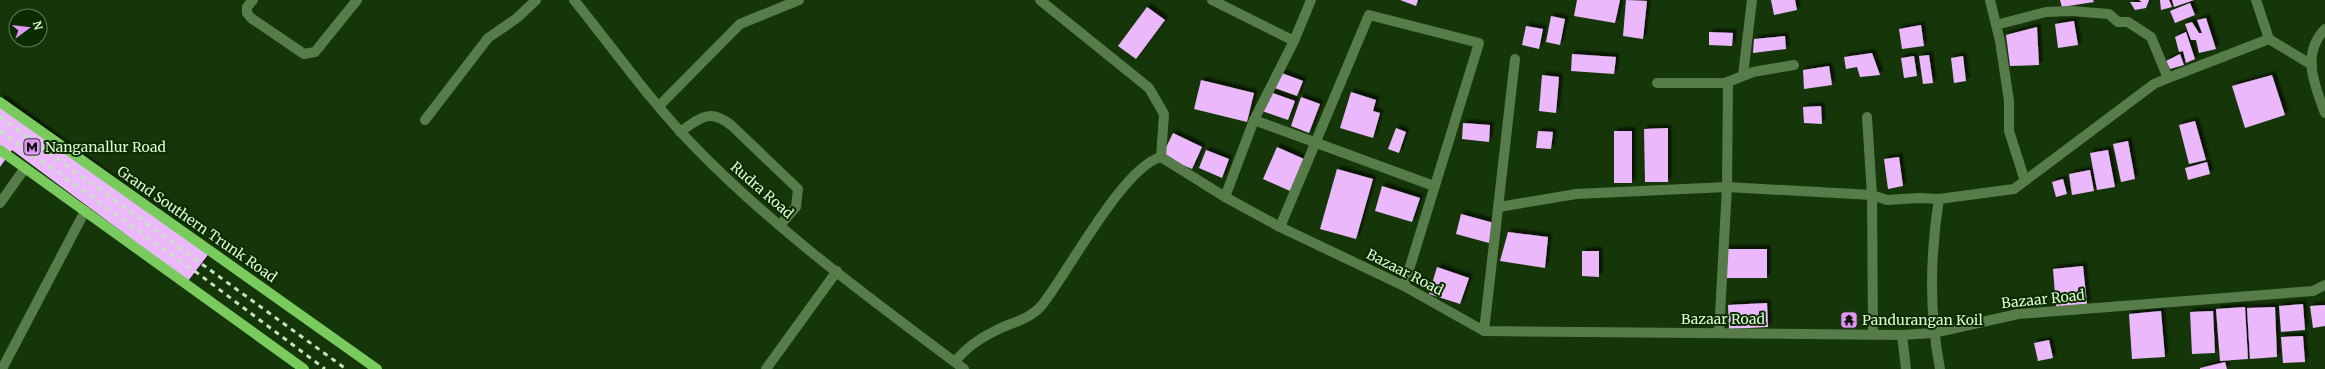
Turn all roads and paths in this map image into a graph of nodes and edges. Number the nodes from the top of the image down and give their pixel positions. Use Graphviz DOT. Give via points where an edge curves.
graph roads {
  1 [pos="254,0"];
  2 [pos="357,0"];
  3 [pos="536,0"];
  4 [pos="574,0"];
  5 [pos="799,0"];
  6 [pos="1040,0"];
  7 [pos="1212,0"];
  8 [pos="1311,0"];
  9 [pos="1752,0"];
  10 [pos="1990,0"];
  11 [pos="2256,0"];
  12 [pos="1996,25"];
  13 [pos="2325,29"];
  14 [pos="2269,38"];
  15 [pos="1294,41"];
  16 [pos="1515,59"];
  17 [pos="1794,66"];
  18 [pos="2312,66"];
  19 [pos="1743,75"];
  20 [pos="2168,78"];
  21 [pos="1728,82"];
  22 [pos="1656,83"];
  23 [pos="0,102"];
  24 [pos="659,106"];
  25 [pos="2325,113"];
  26 [pos="1867,117"];
  27 [pos="425,120"];
  28 [pos="1254,120"];
  29 [pos="680,132"];
  30 [pos="1314,143"];
  31 [pos="0,150"];
  32 [pos="1161,157"];
  33 [pos="25,168"];
  34 [pos="2025,181"];
  35 [pos="1434,186"];
  36 [pos="1727,187"];
  37 [pos="1872,195"];
  38 [pos="1225,197"];
  39 [pos="1939,199"];
  40 [pos="0,203"];
  41 [pos="1498,207"];
  42 [pos="85,211"];
  43 [pos="780,224"];
  44 [pos="1280,227"];
  45 [pos="837,270"];
  46 [pos="2325,285"];
  47 [pos="1404,286"];
  48 [pos="1484,331"];
  49 [pos="1933,332"];
  50 [pos="1719,333"];
  51 [pos="1873,334"];
  52 [pos="1902,335"];
  53 [pos="955,362"];
  54 [pos="2,369"];
  55 [pos="304,369"];
  56 [pos="377,369"];
  57 [pos="766,369"];
  58 [pos="964,369"];
  59 [pos="1906,369"];
  60 [pos="1940,369"];
  1 -- 2 [label="street" via="247,7 250,18 304,54 315,52"];
  3 -- 27 [label="street" via="517,18 488,38"];
  4 -- 24 [label="street, Rudra Road"];
  5 -- 24 [label="street" via="740,24"];
  6 -- 32 [label="street" via="1149,88 1164,114"];
  7 -- 15 [label="street"];
  8 -- 15 [label="street"];
  9 -- 19 [label="street"];
  10 -- 12 [label="street"];
  11 -- 14 [label="street"];
  12 -- 20 [label="street" via="2046,12 2089,11 2109,14 2118,22 2128,22 2151,37"];
  12 -- 34 [label="street" via="2009,101 2009,131"];
  13 -- 18 [label="street" via="2314,43"];
  14 -- 18 [label="street"];
  14 -- 20 [label="street"];
  15 -- 28 [label="street"];
  16 -- 41 [label="street"];
  17 -- 19 [label="street"];
  18 -- 25 [label="street"];
  19 -- 21 [label="street"];
  20 -- 34 [label="street" via="2154,84"];
  21 -- 22 [label="street"];
  21 -- 36 [label="street"];
  23 -- 56 [label="main road, Grand Southern Trunk Road"];
  24 -- 29 [label="street, Rudra Road"];
  26 -- 37 [label="street"];
  28 -- 30 [label="street"];
  28 -- 38 [label="street"];
  29 -- 43 [label="street, Rudra Road" via="737,188"];
  29 -- 43 [label="street" via="701,117 719,116 731,125 798,188 796,207"];
  30 -- 35 [label="street"];
  30 -- 35 [label="street" via="1369,15 1479,43"];
  30 -- 44 [label="street"];
  31 -- 33 [label="main road"];
  32 -- 38 [label="street, Bazaar Road"];
  32 -- 53 [label="street" via="1145,164 1135,174 1098,223 1042,306 1026,318 975,341"];
  33 -- 40 [label="street"];
  33 -- 42 [label="main road"];
  34 -- 39 [label="street" via="2014,189"];
  35 -- 47 [label="street"];
  36 -- 37 [label="street"];
  36 -- 41 [label="street" via="1576,194"];
  36 -- 50 [label="street"];
  37 -- 39 [label="street" via="1887,200"];
  37 -- 51 [label="street"];
  38 -- 44 [label="street, Bazaar Road"];
  39 -- 49 [label="street" via="1932,241"];
  41 -- 48 [label="street"];
  42 -- 54 [label="street"];
  42 -- 55 [label="main road"];
  43 -- 45 [label="street, Rudra Road"];
  44 -- 47 [label="street, Bazaar Road"];
  45 -- 53 [label="street, Rudra Road"];
  45 -- 57 [label="street"];
  46 -- 49 [label="street, Bazaar Road" via="2313,291 2018,314"];
  47 -- 48 [label="street, Bazaar Road"];
  48 -- 50 [label="street, Bazaar Road"];
  49 -- 52 [label="street, Bazaar Road"];
  49 -- 60 [label="street"];
  50 -- 51 [label="street, Bazaar Road"];
  51 -- 52 [label="street, Bazaar Road"];
  52 -- 59 [label="street"];
  53 -- 58 [label="street, Rudra Road"];
}
